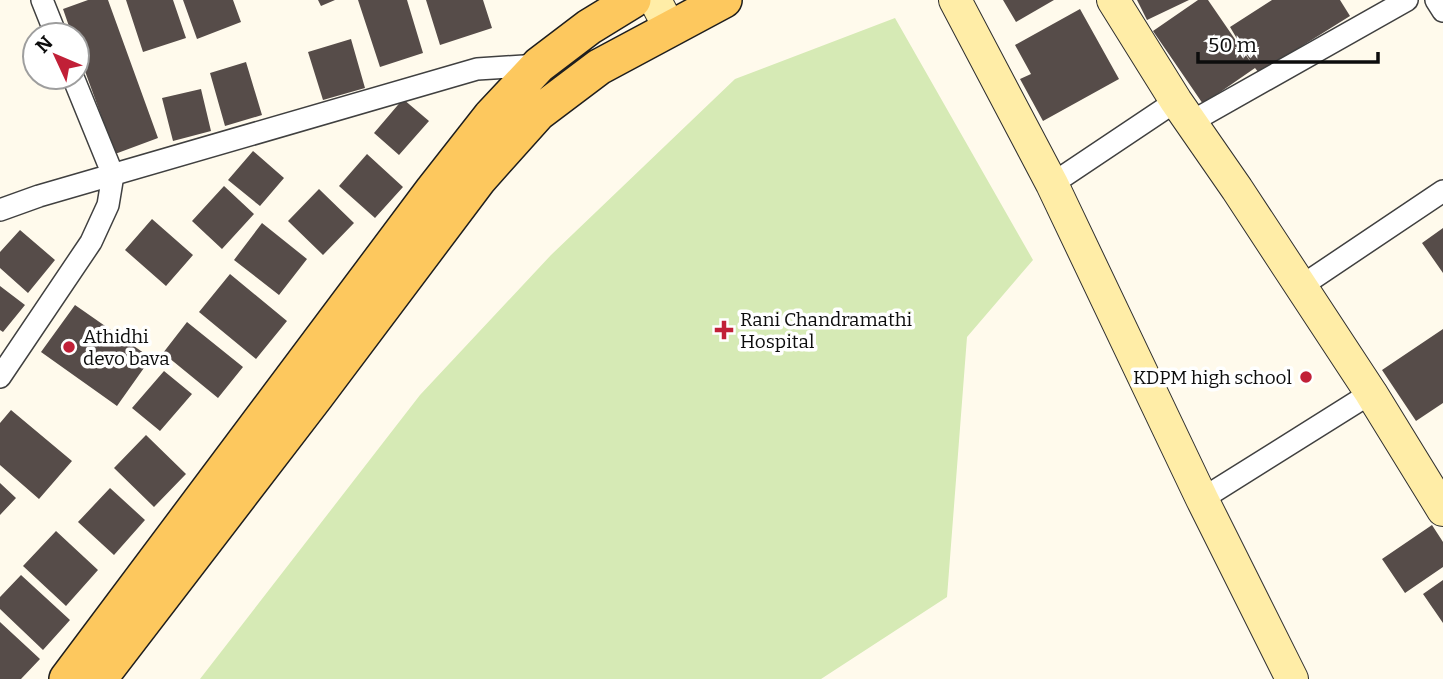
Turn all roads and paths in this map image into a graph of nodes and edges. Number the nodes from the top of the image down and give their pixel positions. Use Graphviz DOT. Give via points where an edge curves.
graph roads {
  1 [pos="42,0"];
  2 [pos="634,0"];
  3 [pos="724,0"];
  4 [pos="955,0"];
  5 [pos="1114,0"];
  6 [pos="1407,0"];
  7 [pos="1436,0"];
  8 [pos="1443,11"];
  9 [pos="662,15"];
  10 [pos="50,21"];
  11 [pos="539,65"];
  12 [pos="79,91"];
  13 [pos="1184,112"];
  14 [pos="113,175"];
  15 [pos="1052,184"];
  16 [pos="1443,191"];
  17 [pos="0,210"];
  18 [pos="1300,287"];
  19 [pos="0,377"];
  20 [pos="1370,393"];
  21 [pos="1202,499"];
  22 [pos="1443,510"];
  23 [pos="67,679"];
  24 [pos="99,679"];
  25 [pos="1292,679"];
  1 -- 10 [label="street"];
  2 -- 11 [label="main road"];
  3 -- 9 [label="main road"];
  4 -- 15 [label="street"];
  5 -- 13 [label="street"];
  6 -- 13 [label="street"];
  7 -- 8 [label="street"];
  9 -- 24 [label="main road" via="538,113 479,179"];
  11 -- 14 [label="street" via="477,69"];
  11 -- 23 [label="main road" via="491,116 433,190"];
  12 -- 14 [label="street"];
  13 -- 15 [label="street"];
  13 -- 18 [label="street"];
  14 -- 17 [label="street"];
  14 -- 19 [label="street" via="107,205 91,242"];
  15 -- 21 [label="street"];
  16 -- 18 [label="street"];
  18 -- 20 [label="street"];
  20 -- 21 [label="street"];
  20 -- 22 [label="street"];
  21 -- 25 [label="street"];
}
